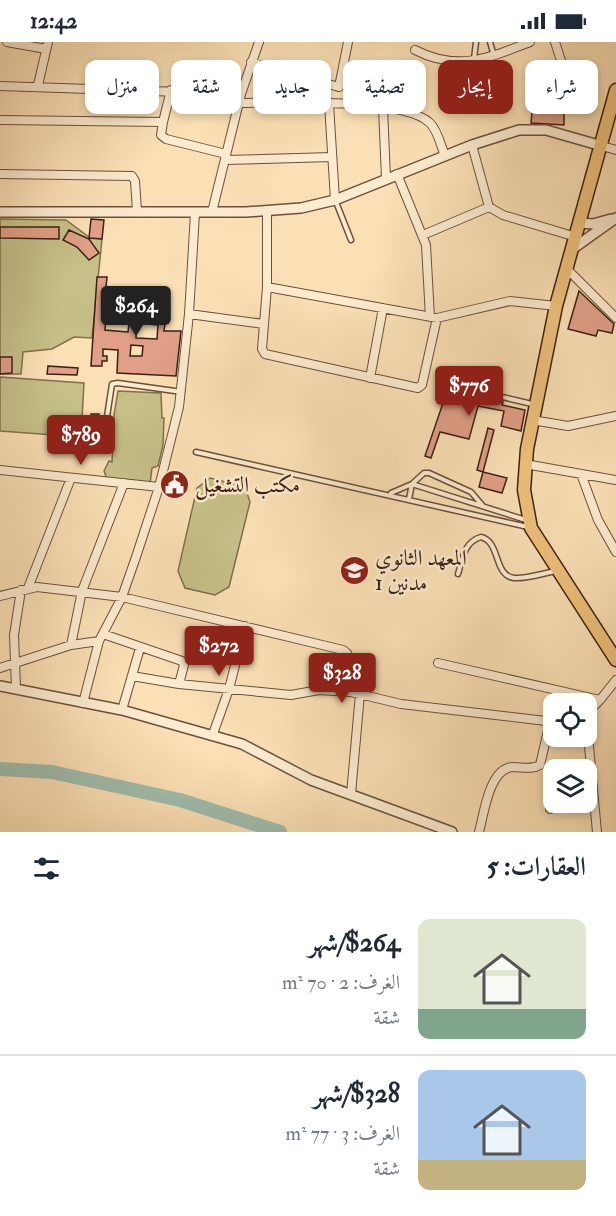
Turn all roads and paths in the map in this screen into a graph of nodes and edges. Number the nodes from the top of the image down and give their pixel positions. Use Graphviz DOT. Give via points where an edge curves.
graph roads {
  1 [pos="8,42"];
  2 [pos="259,42"];
  3 [pos="348,42"];
  4 [pos="476,42"];
  5 [pos="490,42"];
  6 [pos="530,42"];
  7 [pos="555,42"];
  8 [pos="47,46"];
  9 [pos="415,50"];
  10 [pos="495,57"];
  11 [pos="473,60"];
  12 [pos="561,60"];
  13 [pos="438,61"];
  14 [pos="251,62"];
  15 [pos="38,85"];
  16 [pos="0,86"];
  17 [pos="339,87"];
  18 [pos="171,90"];
  19 [pos="616,90"];
  20 [pos="241,94"];
  21 [pos="331,104"];
  22 [pos="343,104"];
  23 [pos="236,114"];
  24 [pos="330,114"];
  25 [pos="383,114"];
  26 [pos="416,114"];
  27 [pos="0,120"];
  28 [pos="163,122"];
  29 [pos="472,146"];
  30 [pos="602,146"];
  31 [pos="616,150"];
  32 [pos="445,156"];
  33 [pos="225,157"];
  34 [pos="332,157"];
  35 [pos="0,174"];
  36 [pos="397,174"];
  37 [pos="387,178"];
  38 [pos="335,200"];
  39 [pos="489,207"];
  40 [pos="267,210"];
  41 [pos="137,211"];
  42 [pos="0,212"];
  43 [pos="212,212"];
  44 [pos="195,213"];
  45 [pos="616,218"];
  46 [pos="581,223"];
  47 [pos="423,235"];
  48 [pos="576,237"];
  49 [pos="351,240"];
  50 [pos="572,249"];
  51 [pos="567,268"];
  52 [pos="267,288"];
  53 [pos="556,306"];
  54 [pos="383,308"];
  55 [pos="189,314"];
  56 [pos="434,317"];
  57 [pos="616,318"];
  58 [pos="264,324"];
  59 [pos="370,378"];
  60 [pos="460,387"];
  61 [pos="182,392"];
  62 [pos="535,405"];
  63 [pos="616,416"];
  64 [pos="532,420"];
  65 [pos="102,449"];
  66 [pos="196,452"];
  67 [pos="525,464"];
  68 [pos="0,470"];
  69 [pos="581,474"];
  70 [pos="70,478"];
  71 [pos="616,480"];
  72 [pos="124,483"];
  73 [pos="412,484"];
  74 [pos="159,487"];
  75 [pos="390,494"];
  76 [pos="409,499"];
  77 [pos="483,506"];
  78 [pos="530,524"];
  79 [pos="616,552"];
  80 [pos="557,571"];
  81 [pos="458,574"];
  82 [pos="24,589"];
  83 [pos="82,591"];
  84 [pos="0,596"];
  85 [pos="122,597"];
  86 [pos="245,626"];
  87 [pos="101,637"];
  88 [pos="71,645"];
  89 [pos="140,648"];
  90 [pos="616,660"];
  91 [pos="14,662"];
  92 [pos="438,663"];
  93 [pos="0,668"];
  94 [pos="132,676"];
  95 [pos="616,680"];
  96 [pos="180,684"];
  97 [pos="0,686"];
  98 [pos="16,688"];
  99 [pos="229,689"];
  100 [pos="355,693"];
  101 [pos="600,700"];
  102 [pos="83,703"];
  103 [pos="122,710"];
  104 [pos="543,721"];
  105 [pos="213,734"];
  106 [pos="545,747"];
  107 [pos="589,759"];
  108 [pos="351,794"];
  109 [pos="594,813"];
  110 [pos="452,832"];
  111 [pos="479,832"];
  112 [pos="597,832"];
  1 -- 8 [label="street"];
  2 -- 14 [label="street"];
  3 -- 17 [label="street"];
  4 -- 11 [label="lane"];
  5 -- 10 [label="lane"];
  6 -- 10 [label="street"];
  7 -- 12 [label="street"];
  8 -- 15 [label="street"];
  9 -- 13 [label="street"];
  10 -- 11 [label="street"];
  14 -- 17 [label="street"];
  14 -- 20 [label="street"];
  15 -- 16 [label="street"];
  15 -- 18 [label="street"];
  17 -- 22 [label="street"];
  18 -- 28 [label="street"];
  19 -- 30 [label="main road"];
  21 -- 22 [label="street"];
  23 -- 33 [label="street"];
  24 -- 34 [label="street"];
  25 -- 37 [label="street"];
  26 -- 32 [label="street" via="435,130"];
  27 -- 28 [label="street"];
  28 -- 33 [label="street" via="161,135 166,139"];
  29 -- 30 [label="street" via="519,130 546,130"];
  29 -- 32 [label="street"];
  29 -- 39 [label="street"];
  30 -- 31 [label="street"];
  30 -- 46 [label="main road"];
  32 -- 36 [label="street"];
  33 -- 34 [label="street"];
  33 -- 43 [label="street"];
  34 -- 38 [label="street"];
  35 -- 41 [label="street" via="132,176"];
  36 -- 37 [label="street"];
  36 -- 47 [label="street"];
  37 -- 38 [label="street"];
  38 -- 40 [label="street"];
  38 -- 49 [label="lane"];
  39 -- 47 [label="street"];
  39 -- 48 [label="street"];
  40 -- 43 [label="street"];
  40 -- 52 [label="street"];
  41 -- 42 [label="street"];
  41 -- 44 [label="street"];
  43 -- 44 [label="street"];
  44 -- 55 [label="street"];
  45 -- 46 [label="street"];
  45 -- 50 [label="street"];
  46 -- 48 [label="main road"];
  47 -- 56 [label="street"];
  48 -- 50 [label="main road"];
  50 -- 51 [label="main road"];
  51 -- 53 [label="main road"];
  51 -- 57 [label="street"];
  52 -- 54 [label="street"];
  52 -- 58 [label="street"];
  53 -- 56 [label="street" via="510,301"];
  53 -- 62 [label="main road"];
  54 -- 56 [label="street"];
  54 -- 59 [label="street"];
  55 -- 58 [label="street"];
  55 -- 61 [label="street"];
  56 -- 59 [label="street" via="421,387"];
  58 -- 59 [label="street" via="265,354"];
  60 -- 62 [label="lane"];
  61 -- 65 [label="lane" via="112,384"];
  61 -- 74 [label="street"];
  62 -- 64 [label="main road"];
  63 -- 64 [label="street" via="568,426"];
  64 -- 67 [label="main road"];
  66 -- 75 [label="lane"];
  67 -- 69 [label="street"];
  67 -- 78 [label="main road" via="524,490"];
  68 -- 70 [label="street"];
  69 -- 71 [label="street"];
  69 -- 79 [label="street" via="598,520"];
  70 -- 72 [label="street"];
  70 -- 82 [label="street"];
  72 -- 74 [label="street"];
  72 -- 83 [label="street"];
  73 -- 75 [label="lane"];
  73 -- 76 [label="lane"];
  73 -- 77 [label="lane"];
  73 -- 77 [label="lane" via="429,473 471,492"];
  74 -- 85 [label="street"];
  75 -- 76 [label="lane"];
  76 -- 78 [label="lane"];
  77 -- 78 [label="lane"];
  78 -- 80 [label="main road"];
  80 -- 81 [label="lane" via="512,578 504,573 492,544 481,537 467,546"];
  80 -- 90 [label="main road"];
  82 -- 83 [label="street"];
  82 -- 84 [label="street"];
  82 -- 91 [label="street" via="14,635"];
  83 -- 85 [label="street"];
  83 -- 88 [label="street"];
  85 -- 86 [label="street"];
  85 -- 87 [label="street"];
  86 -- 99 [label="street"];
  86 -- 100 [label="street" via="345,651"];
  87 -- 88 [label="street"];
  87 -- 89 [label="street"];
  87 -- 102 [label="street"];
  88 -- 91 [label="street"];
  89 -- 94 [label="street"];
  89 -- 96 [label="street" via="182,661"];
  91 -- 93 [label="street"];
  91 -- 98 [label="street"];
  92 -- 101 [label="street"];
  94 -- 96 [label="street"];
  94 -- 103 [label="street"];
  95 -- 101 [label="street"];
  96 -- 99 [label="street"];
  97 -- 98 [label="street"];
  98 -- 102 [label="street"];
  99 -- 100 [label="street" via="291,695 319,690"];
  99 -- 105 [label="street"];
  100 -- 104 [label="street" via="401,704"];
  100 -- 108 [label="street"];
  101 -- 107 [label="street" via="586,714"];
  102 -- 103 [label="street"];
  103 -- 105 [label="street"];
  105 -- 108 [label="street" via="242,744 311,780"];
  106 -- 111 [label="street" via="540,765 506,768 497,776"];
  108 -- 110 [label="street"];
  109 -- 112 [label="street"];
}
